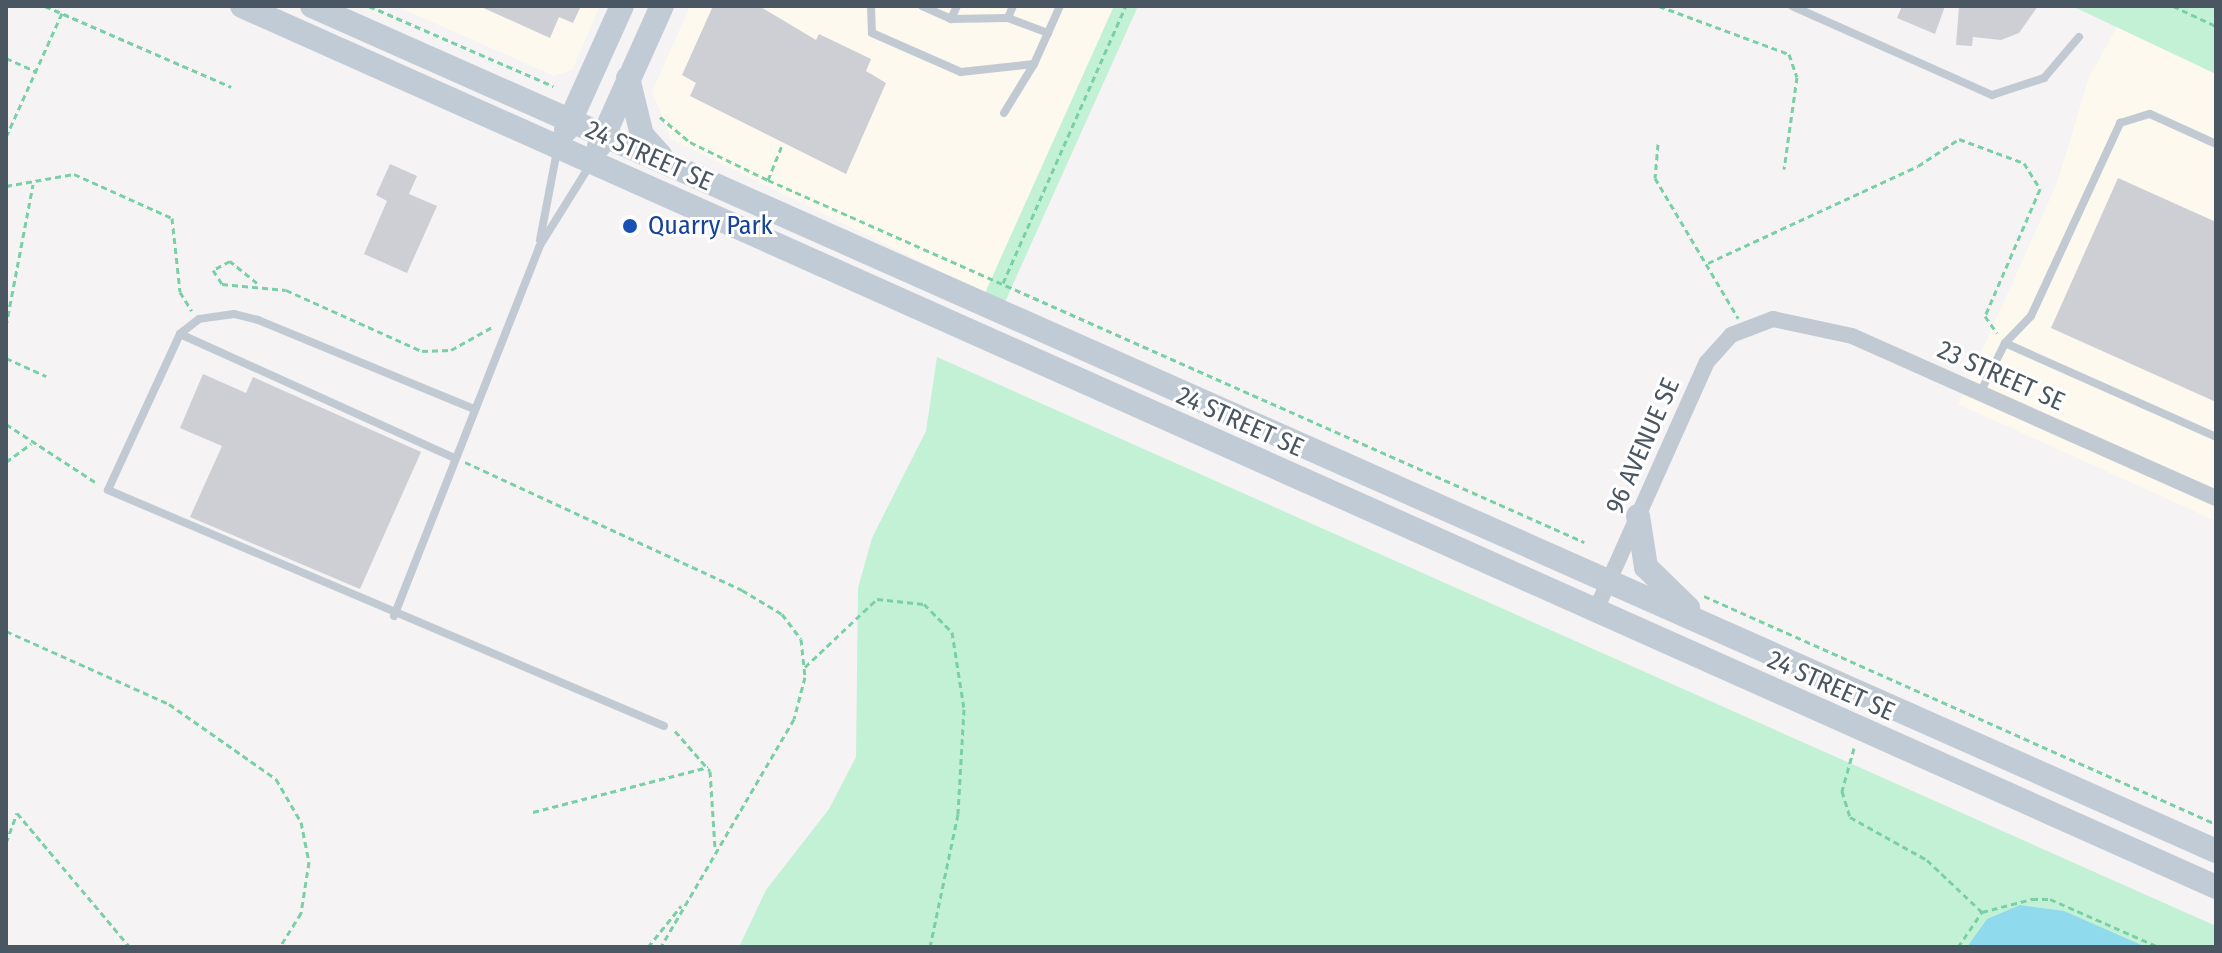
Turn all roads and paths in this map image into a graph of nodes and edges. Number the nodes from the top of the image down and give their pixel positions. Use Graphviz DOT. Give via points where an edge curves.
graph roads {
  1 [pos="45,6"];
  2 [pos="242,6"];
  3 [pos="312,6"];
  4 [pos="369,6"];
  5 [pos="622,6"];
  6 [pos="662,6"];
  7 [pos="871,6"];
  8 [pos="922,6"];
  9 [pos="957,6"];
  10 [pos="1013,6"];
  11 [pos="1060,6"];
  12 [pos="1126,6"];
  13 [pos="1659,6"];
  14 [pos="1792,6"];
  15 [pos="2173,6"];
  16 [pos="62,13"];
  17 [pos="1008,18"];
  18 [pos="951,19"];
  19 [pos="2216,26"];
  20 [pos="1048,33"];
  21 [pos="2079,37"];
  22 [pos="6,58"];
  23 [pos="1034,64"];
  24 [pos="35,71"];
  25 [pos="628,78"];
  26 [pos="553,86"];
  27 [pos="231,87"];
  28 [pos="658,113"];
  29 [pos="1004,113"];
  30 [pos="571,118"];
  31 [pos="6,121"];
  32 [pos="11,124"];
  33 [pos="605,133"];
  34 [pos="6,137"];
  35 [pos="1658,144"];
  36 [pos="2216,144"];
  37 [pos="782,145"];
  38 [pos="558,147"];
  39 [pos="665,160"];
  40 [pos="592,161"];
  41 [pos="1784,169"];
  42 [pos="768,180"];
  43 [pos="33,185"];
  44 [pos="6,186"];
  45 [pos="539,247"];
  46 [pos="1708,263"];
  47 [pos="257,283"];
  48 [pos="1003,284"];
  49 [pos="511,316"];
  50 [pos="199,319"];
  51 [pos="1761,322"];
  52 [pos="6,326"];
  53 [pos="1743,328"];
  54 [pos="180,334"];
  55 [pos="2005,343"];
  56 [pos="6,358"];
  57 [pos="46,376"];
  58 [pos="1980,393"];
  59 [pos="474,409"];
  60 [pos="6,424"];
  61 [pos="2216,437"];
  62 [pos="31,444"];
  63 [pos="455,458"];
  64 [pos="6,461"];
  65 [pos="108,490"];
  66 [pos="2216,498"];
  67 [pos="1638,516"];
  68 [pos="1584,542"];
  69 [pos="1609,582"];
  70 [pos="1695,590"];
  71 [pos="1595,612"];
  72 [pos="394,616"];
  73 [pos="1716,629"];
  74 [pos="6,631"];
  75 [pos="805,667"];
  76 [pos="664,726"];
  77 [pos="1862,730"];
  78 [pos="708,767"];
  79 [pos="533,812"];
  80 [pos="2216,824"];
  81 [pos="6,843"];
  82 [pos="715,849"];
  83 [pos="2216,851"];
  84 [pos="2216,887"];
  85 [pos="686,900"];
  86 [pos="1982,912"];
  87 [pos="130,947"];
  88 [pos="280,947"];
  89 [pos="648,947"];
  90 [pos="661,947"];
  91 [pos="930,947"];
  92 [pos="1958,947"];
  93 [pos="2159,947"];
  1 -- 16 [label="path"];
  2 -- 38 [label="main road, 24 STREET SE"];
  3 -- 30 [label="main road, 24 STREET SE"];
  4 -- 26 [label="path"];
  5 -- 30 [label="main road"];
  6 -- 25 [label="main road"];
  7 -- 23 [label="lane" via="872,33 961,72"];
  8 -- 18 [label="lane"];
  9 -- 18 [label="lane"];
  10 -- 17 [label="lane"];
  11 -- 20 [label="lane"];
  12 -- 48 [label="path"];
  13 -- 41 [label="path" via="1789,54 1797,77"];
  14 -- 21 [label="lane" via="1992,95 2044,78"];
  15 -- 19 [label="path"];
  16 -- 24 [label="path"];
  16 -- 27 [label="path"];
  17 -- 18 [label="lane"];
  17 -- 20 [label="lane"];
  20 -- 23 [label="lane"];
  22 -- 24 [label="path"];
  23 -- 29 [label="lane"];
  24 -- 32 [label="path"];
  25 -- 33 [label="main road"];
  25 -- 39 [label="main road" via="642,135"];
  28 -- 42 [label="path" via="690,142"];
  30 -- 33 [label="main road, 24 STREET SE"];
  30 -- 38 [label="main road"];
  31 -- 32 [label="path"];
  32 -- 34 [label="path"];
  33 -- 39 [label="main road, 24 STREET SE"];
  33 -- 40 [label="main road"];
  35 -- 46 [label="path" via="1655,178"];
  36 -- 55 [label="lane" via="2150,114 2120,123 2031,316"];
  37 -- 42 [label="path"];
  38 -- 40 [label="main road, 24 STREET SE"];
  38 -- 45 [label="lane"];
  39 -- 69 [label="main road, 24 STREET SE"];
  40 -- 45 [label="lane"];
  40 -- 71 [label="main road, 24 STREET SE"];
  42 -- 48 [label="path"];
  43 -- 44 [label="path"];
  43 -- 50 [label="path" via="76,174 173,218 180,292"];
  43 -- 52 [label="path"];
  45 -- 49 [label="lane"];
  46 -- 53 [label="path"];
  46 -- 55 [label="path" via="1918,166 1959,139 2024,163 2040,189 1985,316"];
  47 -- 47 [label="path" via="222,284 213,270 230,261"];
  47 -- 49 [label="path" via="422,351 463,346"];
  48 -- 68 [label="path"];
  49 -- 59 [label="lane"];
  50 -- 54 [label="lane"];
  50 -- 59 [label="lane" via="234,314 258,320"];
  51 -- 53 [label="street, 96 AVENUE SE"];
  51 -- 58 [label="street, 23 STREET SE" via="1818,325"];
  53 -- 67 [label="street, 96 AVENUE SE" via="1707,362"];
  54 -- 63 [label="lane"];
  54 -- 65 [label="lane"];
  55 -- 58 [label="lane"];
  55 -- 61 [label="lane"];
  56 -- 57 [label="path"];
  58 -- 66 [label="street, 23 STREET SE"];
  59 -- 63 [label="lane"];
  60 -- 62 [label="path"];
  62 -- 64 [label="path"];
  62 -- 65 [label="path"];
  63 -- 72 [label="lane"];
  63 -- 75 [label="path" via="774,607 801,639"];
  65 -- 72 [label="lane"];
  67 -- 69 [label="street, 96 AVENUE SE"];
  67 -- 73 [label="main road" via="1646,567"];
  69 -- 71 [label="street, 96 AVENUE SE"];
  69 -- 73 [label="main road, 24 STREET SE"];
  70 -- 80 [label="path"];
  71 -- 77 [label="main road, 24 STREET SE"];
  72 -- 76 [label="lane"];
  73 -- 83 [label="main road, 24 STREET SE"];
  74 -- 88 [label="path" via="169,704 276,779 301,822 309,862 301,913"];
  75 -- 82 [label="path" via="794,719"];
  75 -- 91 [label="path" via="877,599 924,604 952,632 964,709 958,814"];
  76 -- 78 [label="path"];
  77 -- 84 [label="main road, 24 STREET SE"];
  77 -- 86 [label="path" via="1842,791 1850,817 1927,860"];
  78 -- 79 [label="path"];
  78 -- 82 [label="path"];
  81 -- 87 [label="path" via="17,813"];
  82 -- 85 [label="path"];
  85 -- 89 [label="path"];
  85 -- 90 [label="path"];
  86 -- 92 [label="path"];
  86 -- 93 [label="path" via="2050,899"];
}
